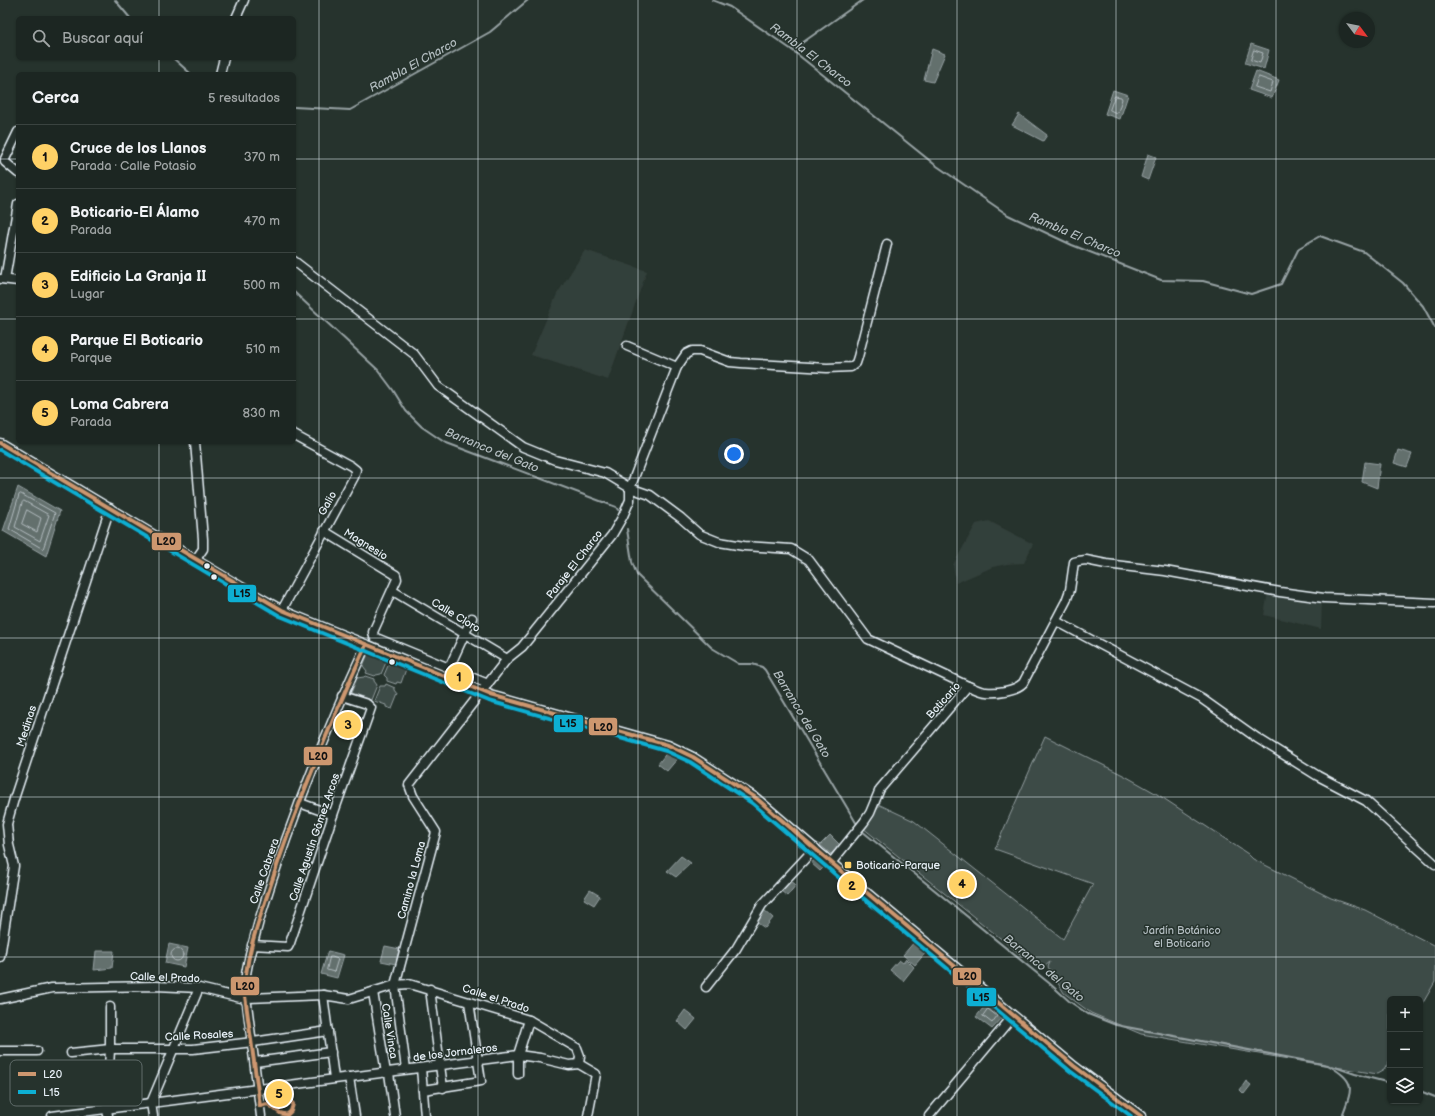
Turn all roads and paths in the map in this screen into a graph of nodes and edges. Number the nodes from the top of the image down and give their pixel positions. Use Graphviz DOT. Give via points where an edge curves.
graph roads {
  1 [pos="244,0"];
  2 [pos="237,16"];
  3 [pos="224,60"];
  4 [pos="220,72"];
  5 [pos="16,136"];
  6 [pos="16,171"];
  7 [pos="16,217"];
  8 [pos="887,244"];
  9 [pos="296,263"];
  10 [pos="3,279"];
  11 [pos="16,281"];
  12 [pos="627,346"];
  13 [pos="677,367"];
  14 [pos="296,436"];
  15 [pos="0,443"];
  16 [pos="195,444"];
  17 [pos="630,488"];
  18 [pos="110,508"];
  19 [pos="324,531"];
  20 [pos="196,559"];
  21 [pos="393,591"];
  22 [pos="1435,603"];
  23 [pos="282,610"];
  24 [pos="472,618"];
  25 [pos="1056,622"];
  26 [pos="465,633"];
  27 [pos="366,645"];
  28 [pos="507,659"];
  29 [pos="449,668"];
  30 [pos="488,684"];
  31 [pos="968,686"];
  32 [pos="482,691"];
  33 [pos="342,696"];
  34 [pos="300,803"];
  35 [pos="332,815"];
  36 [pos="815,848"];
  37 [pos="831,862"];
  38 [pos="1435,864"];
  39 [pos="252,945"];
  40 [pos="0,957"];
  41 [pos="395,985"];
  42 [pos="706,987"];
  43 [pos="199,988"];
  44 [pos="430,989"];
  45 [pos="373,992"];
  46 [pos="323,995"];
  47 [pos="245,999"];
  48 [pos="0,1000"];
  49 [pos="470,1002"];
  50 [pos="110,1007"];
  51 [pos="1013,1016"];
  52 [pos="529,1020"];
  53 [pos="328,1031"];
  54 [pos="252,1042"];
  55 [pos="173,1048"];
  56 [pos="110,1049"];
  57 [pos="37,1051"];
  58 [pos="0,1052"];
  59 [pos="331,1052"];
  60 [pos="71,1053"];
  61 [pos="518,1055"];
  62 [pos="110,1060"];
  63 [pos="478,1061"];
  64 [pos="255,1062"];
  65 [pos="579,1064"];
  66 [pos="440,1065"];
  67 [pos="421,1068"];
  68 [pos="406,1070"];
  69 [pos="387,1073"];
  70 [pos="518,1074"];
  71 [pos="349,1077"];
  72 [pos="334,1078"];
  73 [pos="443,1088"];
  74 [pos="258,1090"];
  75 [pos="423,1090"];
  76 [pos="151,1103"];
  77 [pos="142,1105"];
  78 [pos="137,1106"];
  79 [pos="108,1112"];
  80 [pos="69,1115"];
  81 [pos="52,1116"];
  82 [pos="153,1116"];
  83 [pos="261,1116"];
  84 [pos="355,1116"];
  85 [pos="395,1116"];
  86 [pos="425,1116"];
  87 [pos="588,1116"];
  88 [pos="929,1116"];
  89 [pos="1141,1116"];
  1 -- 2 [label="street"];
  3 -- 4 [label="street"];
  5 -- 6 [label="street" via="5,159"];
  7 -- 10 [label="street"];
  8 -- 13 [label="street, Paraje El Charco" via="858,357 856,363 850,367 730,362 700,351 692,351 686,354"];
  9 -- 17 [label="street" via="414,354 438,386 523,447 555,460 605,473"];
  10 -- 11 [label="street"];
  12 -- 13 [label="street"];
  13 -- 17 [label="street, Paraje El Charco"];
  14 -- 19 [label="street, Galio" via="356,470"];
  15 -- 18 [label="street"];
  16 -- 20 [label="street" via="203,539 203,549"];
  17 -- 28 [label="street, Paraje El Charco" via="630,500 615,530 522,647"];
  17 -- 31 [label="street" via="650,495 699,534 719,542 791,549 809,560 868,639"];
  18 -- 20 [label="street"];
  18 -- 40 [label="street, Medinas" via="7,824 14,866"];
  19 -- 21 [label="street, Magnesio" via="396,575"];
  19 -- 23 [label="street, Galio"];
  20 -- 23 [label="street"];
  21 -- 26 [label="street, Calle Cloro"];
  21 -- 29 [label="street" via="373,632 374,637"];
  22 -- 25 [label="street, Boticario" via="1324,598 1165,571 1078,560 1074,562 1070,590"];
  23 -- 27 [label="street"];
  24 -- 26 [label="street"];
  25 -- 31 [label="street, Boticario" via="1019,687 985,692"];
  25 -- 38 [label="street" via="1202,699 1257,738 1318,776 1366,801"];
  26 -- 28 [label="street, Calle Cloro"];
  26 -- 29 [label="street"];
  27 -- 32 [label="street"];
  27 -- 33 [label="street, Calle Cabrera"];
  28 -- 30 [label="street, Paraje El Charco"];
  29 -- 30 [label="street"];
  30 -- 32 [label="street, Paraje El Charco"];
  31 -- 37 [label="street, Boticario" via="880,789 864,822"];
  32 -- 36 [label="street" via="668,745 693,757 756,798"];
  32 -- 41 [label="street, Camino la Loma" via="410,785 413,796 436,832"];
  33 -- 34 [label="street, Calle Cabrera"];
  33 -- 35 [label="street, Calle Agustín Gómez Arcos" via="371,708"];
  34 -- 35 [label="street"];
  34 -- 39 [label="street, Calle Cabrera" via="271,882"];
  35 -- 39 [label="street, Calle Agustín Gómez Arcos" via="288,947"];
  36 -- 37 [label="street"];
  36 -- 42 [label="street" via="762,905 736,950"];
  37 -- 51 [label="street"];
  39 -- 47 [label="street, Calle Cabrera" via="246,974"];
  41 -- 44 [label="street, Calle el Prado" via="409,984"];
  41 -- 45 [label="street, Calle el Prado"];
  41 -- 68 [label="street"];
  43 -- 47 [label="street, Calle el Prado"];
  43 -- 48 [label="street, Calle el Prado" via="52,988"];
  43 -- 55 [label="street"];
  44 -- 49 [label="street, Calle el Prado"];
  44 -- 66 [label="street"];
  45 -- 46 [label="street, Calle el Prado" via="349,999"];
  45 -- 69 [label="street, Calle Vinca"];
  46 -- 47 [label="street, Calle el Prado"];
  46 -- 53 [label="street"];
  47 -- 54 [label="street, Calle Cabrera"];
  49 -- 52 [label="street, Calle el Prado"];
  49 -- 63 [label="street"];
  50 -- 56 [label="street"];
  51 -- 88 [label="street"];
  51 -- 89 [label="street"];
  52 -- 61 [label="street"];
  52 -- 65 [label="street, Calle el Prado" via="576,1048 580,1056"];
  53 -- 54 [label="street, Calle Rosales"];
  53 -- 59 [label="street"];
  54 -- 55 [label="street, Calle Rosales"];
  54 -- 64 [label="street, Calle Cabrera"];
  55 -- 56 [label="street, Calle Rosales"];
  55 -- 76 [label="street"];
  56 -- 60 [label="street, Calle Rosales"];
  56 -- 62 [label="street"];
  57 -- 58 [label="street"];
  59 -- 64 [label="street"];
  59 -- 72 [label="street"];
  61 -- 63 [label="street, de los Jornaleros"];
  61 -- 65 [label="street, de los Jornaleros" via="569,1065"];
  61 -- 70 [label="street"];
  63 -- 66 [label="street, de los Jornaleros"];
  63 -- 73 [label="street" via="481,1081"];
  64 -- 74 [label="street, Calle Cabrera"];
  65 -- 87 [label="street" via="596,1074"];
  66 -- 67 [label="street, de los Jornaleros"];
  66 -- 73 [label="street"];
  67 -- 68 [label="street, de los Jornaleros"];
  67 -- 75 [label="street"];
  68 -- 69 [label="street, de los Jornaleros"];
  69 -- 71 [label="street, de los Jornaleros"];
  69 -- 85 [label="street, Calle Vinca"];
  71 -- 72 [label="street, de los Jornaleros"];
  71 -- 84 [label="street"];
  72 -- 74 [label="street, de los Jornaleros"];
  73 -- 75 [label="street"];
  74 -- 76 [label="street"];
  74 -- 83 [label="street, Calle Cabrera"];
  75 -- 86 [label="street"];
  76 -- 77 [label="street"];
  76 -- 82 [label="street"];
  78 -- 79 [label="street"];
  79 -- 80 [label="street"];
  80 -- 81 [label="street"];
}
